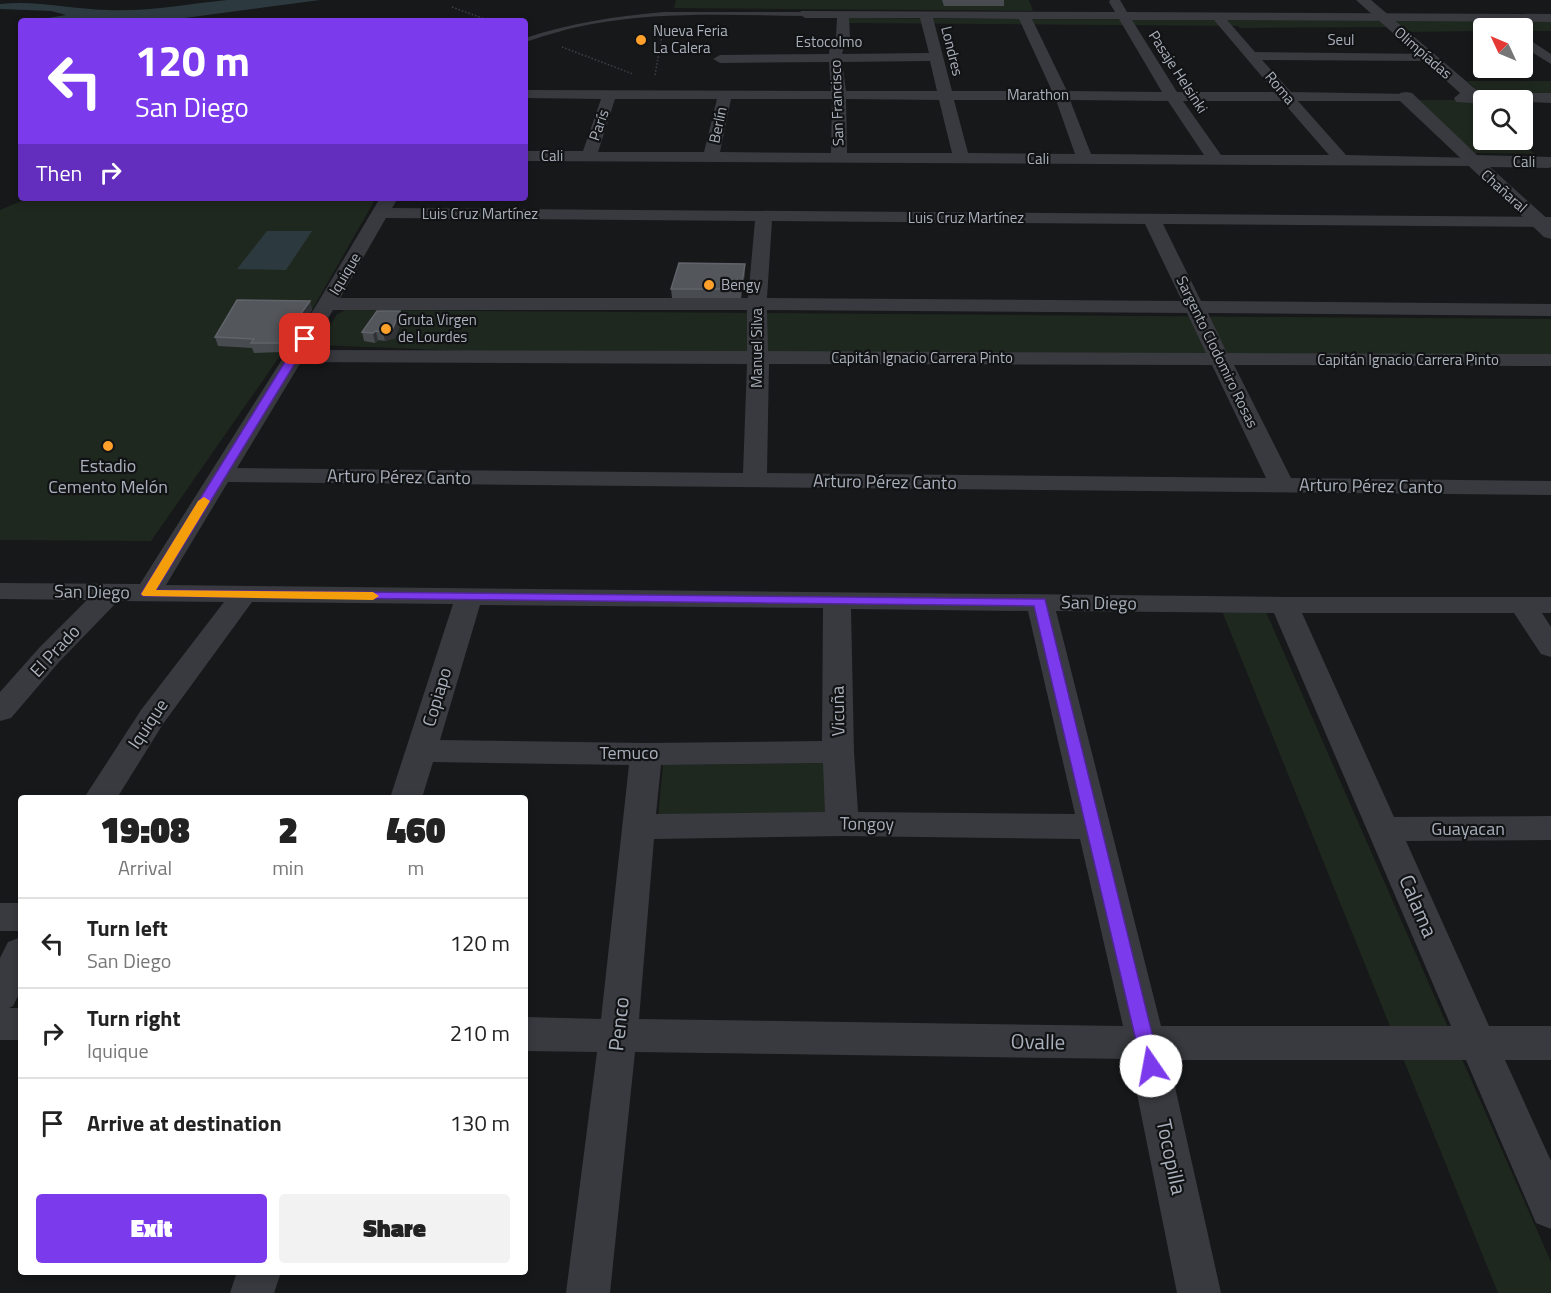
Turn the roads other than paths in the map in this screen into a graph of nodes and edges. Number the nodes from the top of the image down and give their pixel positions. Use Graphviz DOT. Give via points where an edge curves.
graph roads {
  1 [pos="1043,0"];
  2 [pos="1114,0"];
  3 [pos="1363,0"];
  4 [pos="1461,6"];
  5 [pos="1535,6"];
  6 [pos="1205,13"];
  7 [pos="805,14"];
  8 [pos="843,14"];
  9 [pos="926,15"];
  10 [pos="1024,15"];
  11 [pos="1051,15"];
  12 [pos="1122,16"];
  13 [pos="1382,17"];
  14 [pos="1551,17"];
  15 [pos="1476,18"];
  16 [pos="1492,18"];
  17 [pos="528,39"];
  18 [pos="1533,47"];
  19 [pos="1254,56"];
  20 [pos="938,57"];
  21 [pos="1427,57"];
  22 [pos="835,58"];
  23 [pos="720,59"];
  24 [pos="1551,60"];
  25 [pos="610,93"];
  26 [pos="528,94"];
  27 [pos="725,94"];
  28 [pos="946,94"];
  29 [pos="839,95"];
  30 [pos="1061,95"];
  31 [pos="1172,96"];
  32 [pos="1287,97"];
  33 [pos="1473,97"];
  34 [pos="1406,98"];
  35 [pos="1551,98"];
  36 [pos="1533,99"];
  37 [pos="1473,101"];
  38 [pos="1533,149"];
  39 [pos="528,156"];
  40 [pos="589,156"];
  41 [pos="711,157"];
  42 [pos="839,158"];
  43 [pos="961,158"];
  44 [pos="1085,159"];
  45 [pos="1216,160"];
  46 [pos="1342,161"];
  47 [pos="1472,162"];
  48 [pos="1550,162"];
  49 [pos="385,206"];
  50 [pos="764,216"];
  51 [pos="1151,219"];
  52 [pos="1547,226"];
  53 [pos="327,304"];
  54 [pos="757,304"];
  55 [pos="1194,307"];
  56 [pos="1551,310"];
  57 [pos="293,356"];
  58 [pos="758,357"];
  59 [pos="1220,360"];
  60 [pos="1551,360"];
  61 [pos="219,476"];
  62 [pos="755,480"];
  63 [pos="1282,485"];
  64 [pos="1551,488"];
  65 [pos="0,591"];
  66 [pos="111,592"];
  67 [pos="147,594"];
  68 [pos="243,596"];
  69 [pos="469,597"];
  70 [pos="837,599"];
  71 [pos="1040,602"];
  72 [pos="1521,604"];
  73 [pos="1284,605"];
  74 [pos="1551,605"];
  75 [pos="1551,648"];
  76 [pos="0,711"];
  77 [pos="420,751"];
  78 [pos="838,752"];
  79 [pos="646,754"];
  80 [pos="102,795"];
  81 [pos="407,795"];
  82 [pos="842,824"];
  83 [pos="640,826"];
  84 [pos="1095,827"];
  85 [pos="1551,828"];
  86 [pos="1385,829"];
  87 [pos="0,917"];
  88 [pos="18,917"];
  89 [pos="18,958"];
  90 [pos="0,995"];
  91 [pos="0,1024"];
  92 [pos="18,1024"];
  93 [pos="528,1034"];
  94 [pos="618,1036"];
  95 [pos="1476,1042"];
  96 [pos="1146,1043"];
  97 [pos="1551,1043"];
  98 [pos="1551,1208"];
  99 [pos="258,1275"];
  100 [pos="252,1293"];
  101 [pos="588,1293"];
  102 [pos="1199,1293"];
  1 -- 11 [label="street"];
  2 -- 12 [label="street, Pasaje Helsinki"];
  3 -- 13 [label="street, Olimpíadas"];
  4 -- 15 [label="street"];
  5 -- 14 [label="street"];
  6 -- 12 [label="street"];
  6 -- 13 [label="street"];
  6 -- 19 [label="street, Roma"];
  7 -- 8 [label="street"];
  7 -- 17 [label="lane" via="654,16 596,22"];
  8 -- 9 [label="street"];
  8 -- 22 [label="street, San Francisco" via="843,38"];
  9 -- 10 [label="street"];
  9 -- 20 [label="street, Londres"];
  10 -- 11 [label="street"];
  10 -- 30 [label="street"];
  11 -- 12 [label="street"];
  12 -- 31 [label="street, Pasaje Helsinki"];
  13 -- 15 [label="street"];
  13 -- 21 [label="street, Olimpíadas"];
  14 -- 16 [label="street"];
  18 -- 24 [label="street"];
  19 -- 21 [label="street, Seul"];
  19 -- 32 [label="street, Roma"];
  20 -- 22 [label="street, Estocolmo"];
  20 -- 28 [label="street, Londres"];
  21 -- 33 [label="street, Olimpíadas"];
  22 -- 23 [label="street, Estocolmo"];
  22 -- 29 [label="street, San Francisco"];
  25 -- 26 [label="street, Marathon"];
  25 -- 27 [label="street, Marathon" via="653,88"];
  25 -- 40 [label="street, París"];
  27 -- 29 [label="street, Marathon"];
  27 -- 41 [label="street, Berlín"];
  28 -- 29 [label="street, Marathon"];
  28 -- 30 [label="street, Marathon"];
  28 -- 43 [label="street, Londres"];
  29 -- 42 [label="street, San Francisco"];
  30 -- 31 [label="street, Marathon"];
  30 -- 44 [label="street"];
  31 -- 32 [label="street, Marathon"];
  31 -- 45 [label="street, Pasaje Helsinki"];
  32 -- 34 [label="street, Marathon"];
  32 -- 46 [label="street, Roma"];
  34 -- 37 [label="street, Marathon"];
  34 -- 47 [label="street, Chañaral"];
  35 -- 36 [label="street, Marathon"];
  38 -- 48 [label="street"];
  39 -- 40 [label="street, Cali"];
  40 -- 41 [label="street, Cali"];
  41 -- 42 [label="street, Cali"];
  42 -- 43 [label="street, Cali"];
  43 -- 44 [label="street, Cali"];
  44 -- 45 [label="street, Cali"];
  45 -- 46 [label="street, Cali"];
  46 -- 47 [label="street, Cali"];
  47 -- 48 [label="street, Cali"];
  47 -- 52 [label="street, Chañaral"];
  49 -- 50 [label="street, Luis Cruz Martínez"];
  49 -- 53 [label="street, Iquique"];
  50 -- 51 [label="street, Luis Cruz Martínez"];
  50 -- 54 [label="street, Manuel Silva"];
  51 -- 52 [label="street, Luis Cruz Martínez"];
  51 -- 55 [label="street, Sargento Clodomiro Rosas"];
  53 -- 54 [label="street"];
  53 -- 57 [label="street, Iquique"];
  54 -- 55 [label="street"];
  54 -- 58 [label="street, Manuel Silva"];
  55 -- 56 [label="street"];
  55 -- 59 [label="street, Sargento Clodomiro Rosas"];
  57 -- 58 [label="street, Capitán Ignacio Carrera Pinto"];
  57 -- 61 [label="street, Iquique"];
  58 -- 59 [label="street, Capitán Ignacio Carrera Pinto"];
  58 -- 62 [label="street, Manuel Silva"];
  59 -- 60 [label="street, Capitán Ignacio Carrera Pinto"];
  59 -- 63 [label="street, Sargento Clodomiro Rosas"];
  61 -- 62 [label="street, Arturo Pérez Canto"];
  61 -- 67 [label="street, Iquique"];
  62 -- 63 [label="street, Arturo Pérez Canto"];
  63 -- 64 [label="street, Arturo Pérez Canto"];
  65 -- 66 [label="street, San Diego"];
  66 -- 67 [label="street, San Diego"];
  66 -- 76 [label="street, El Prado"];
  67 -- 68 [label="street, San Diego"];
  68 -- 69 [label="street, San Diego"];
  68 -- 80 [label="street, Iquique" via="152,717"];
  69 -- 70 [label="street, San Diego"];
  69 -- 77 [label="street, Copiapo"];
  70 -- 71 [label="street, San Diego"];
  70 -- 78 [label="street, Vicuña"];
  71 -- 73 [label="street, San Diego"];
  71 -- 84 [label="street, Tocopilla"];
  72 -- 73 [label="street, San Diego"];
  72 -- 74 [label="street, San Diego"];
  72 -- 75 [label="street"];
  73 -- 86 [label="street, Calama"];
  77 -- 79 [label="street, Temuco"];
  77 -- 81 [label="street, Copiapo"];
  78 -- 79 [label="street, Temuco"];
  78 -- 82 [label="street, Vicuña"];
  79 -- 83 [label="street, Penco"];
  82 -- 83 [label="street, Tongoy"];
  82 -- 84 [label="street, Tongoy"];
  83 -- 94 [label="street, Penco"];
  84 -- 96 [label="street, Tocopilla"];
  85 -- 86 [label="street, Guayacan"];
  86 -- 95 [label="street, Calama"];
  87 -- 88 [label="street"];
  89 -- 90 [label="street"];
  91 -- 92 [label="street"];
  93 -- 94 [label="street, Ovalle"];
  94 -- 96 [label="street, Ovalle"];
  94 -- 101 [label="street, Penco"];
  95 -- 96 [label="street, Ovalle"];
  95 -- 97 [label="street, Ovalle"];
  95 -- 98 [label="street, Calama"];
  96 -- 102 [label="street, Tocopilla"];
  99 -- 100 [label="street"];
}
